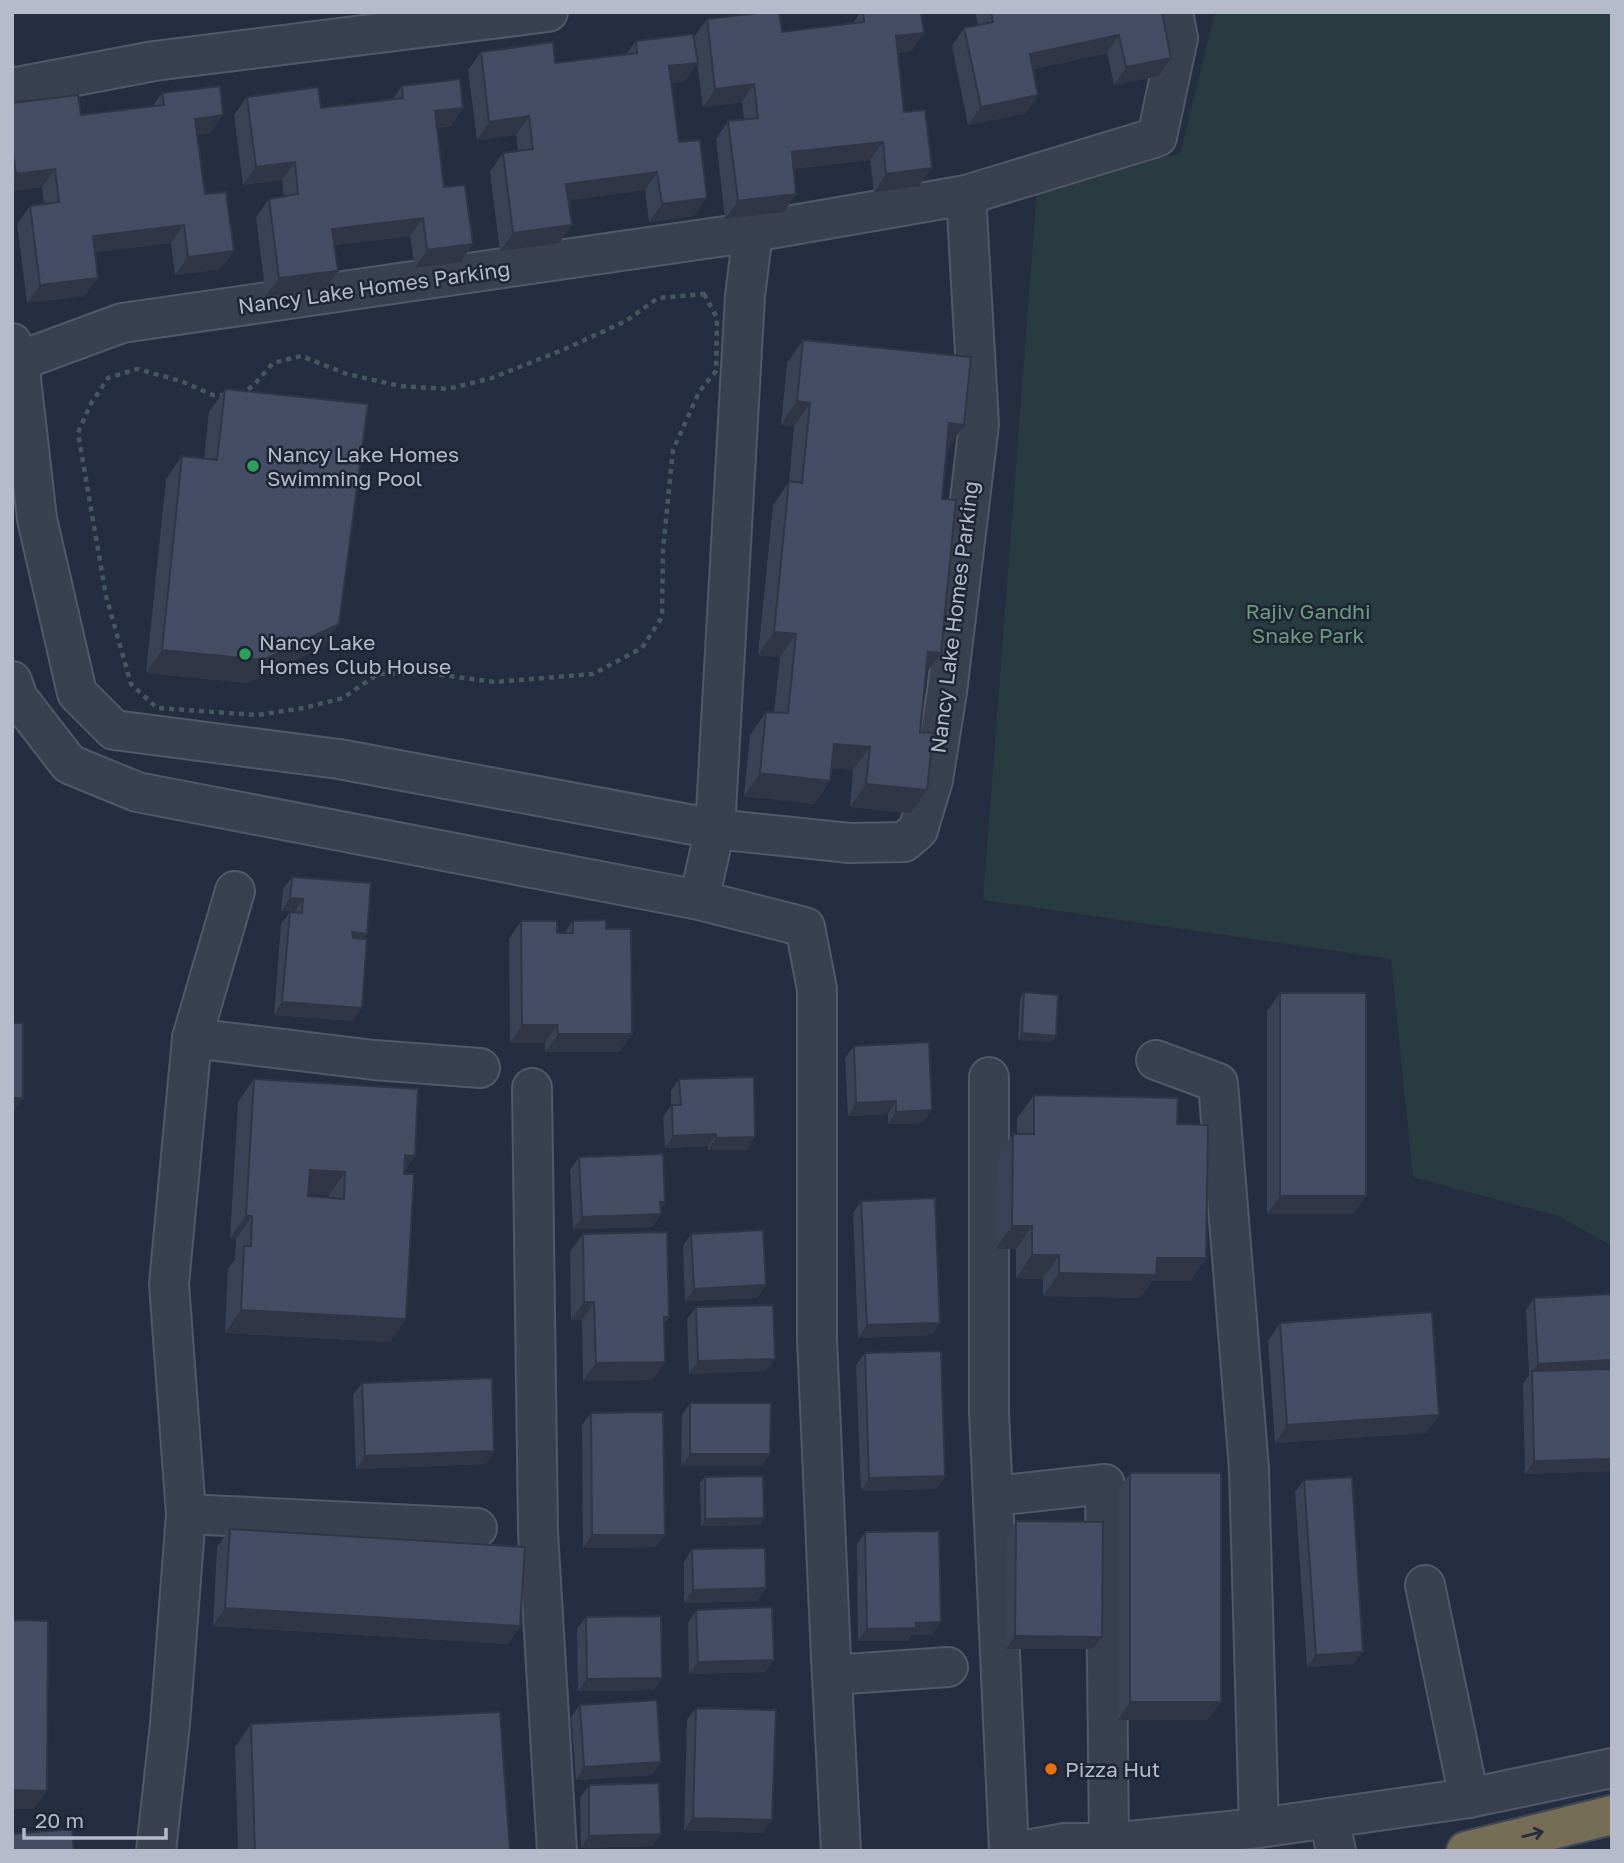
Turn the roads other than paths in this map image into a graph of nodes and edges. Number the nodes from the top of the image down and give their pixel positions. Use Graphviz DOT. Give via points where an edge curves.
graph roads {
  1 [pos="548,12"];
  2 [pos="1174,12"];
  3 [pos="12,88"];
  4 [pos="966,195"];
  5 [pos="753,232"];
  6 [pos="16,352"];
  7 [pos="12,681"];
  8 [pos="715,829"];
  9 [pos="235,891"];
  10 [pos="699,900"];
  11 [pos="192,1038"];
  12 [pos="1156,1060"];
  13 [pos="480,1068"];
  14 [pos="989,1077"];
  15 [pos="532,1088"];
  16 [pos="1250,1469"];
  17 [pos="1210,1473"];
  18 [pos="1144,1480"];
  19 [pos="1105,1484"];
  20 [pos="993,1496"];
  21 [pos="186,1514"];
  22 [pos="477,1528"];
  23 [pos="1425,1585"];
  24 [pos="948,1667"];
  25 [pos="832,1675"];
  26 [pos="1612,1768"];
  27 [pos="1469,1798"];
  28 [pos="1612,1815"];
  29 [pos="1259,1828"];
  30 [pos="1332,1835"];
  31 [pos="1109,1843"];
  32 [pos="156,1851"];
  33 [pos="557,1851"];
  34 [pos="841,1851"];
  35 [pos="1009,1851"];
  36 [pos="1021,1851"];
  37 [pos="1466,1851"];
  1 -- 3 [label="street" via="154,61"];
  2 -- 4 [label="street, Nancy Lake Homes Parking" via="1178,38 1157,137"];
  4 -- 5 [label="street, Nancy Lake Homes Parking"];
  4 -- 8 [label="street, Nancy Lake Homes Parking" via="979,424 947,692 933,780 918,830 904,842 850,843"];
  5 -- 6 [label="street, Nancy Lake Homes Parking" via="122,323"];
  5 -- 8 [label="street" via="744,310"];
  6 -- 8 [label="street, Nancy Lake Homes Parking" via="37,519 78,693 114,730 339,759"];
  7 -- 10 [label="street" via="18,698 69,765 137,792"];
  8 -- 10 [label="street"];
  9 -- 11 [label="street"];
  10 -- 25 [label="street" via="805,927 817,989 817,1339"];
  11 -- 13 [label="street"];
  11 -- 21 [label="street" via="169,1284"];
  12 -- 16 [label="street" via="1218,1083"];
  14 -- 20 [label="street"];
  15 -- 33 [label="street" via="538,1532"];
  16 -- 17 [label="street"];
  16 -- 29 [label="street"];
  18 -- 19 [label="street"];
  19 -- 20 [label="street"];
  19 -- 31 [label="street"];
  20 -- 35 [label="street"];
  21 -- 22 [label="street"];
  21 -- 32 [label="street"];
  23 -- 27 [label="street"];
  24 -- 25 [label="street"];
  25 -- 34 [label="street"];
  26 -- 27 [label="street"];
  27 -- 30 [label="street"];
  37 -- 28 [label="highway, one-way"];
  29 -- 30 [label="street"];
  29 -- 31 [label="street"];
  31 -- 36 [label="street" via="1065,1843"];
}
